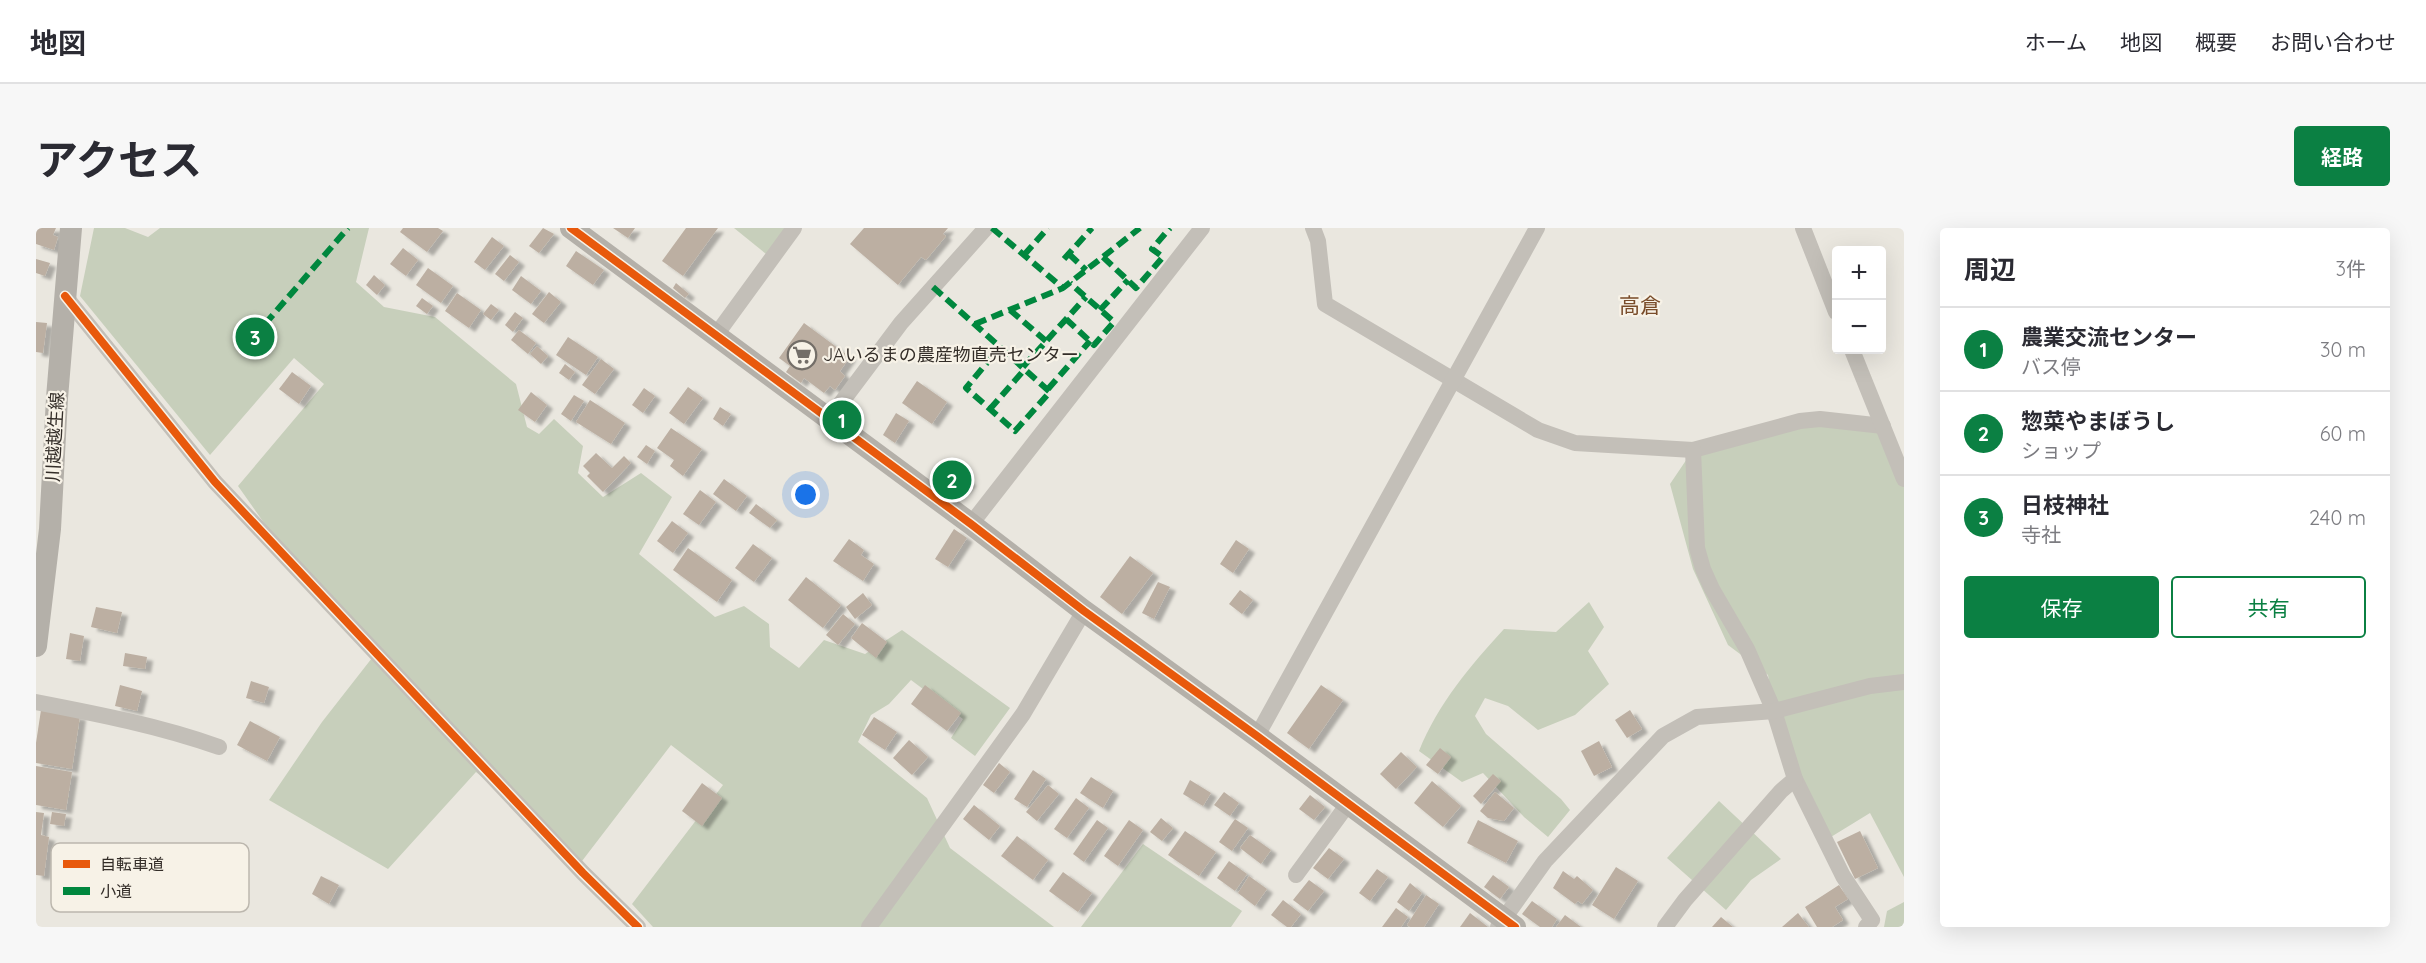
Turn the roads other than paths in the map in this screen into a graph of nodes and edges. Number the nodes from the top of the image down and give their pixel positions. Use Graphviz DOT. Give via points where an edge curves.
graph roads {
  1 [pos="71,228"];
  2 [pos="571,228"];
  3 [pos="794,228"];
  4 [pos="986,228"];
  5 [pos="1202,228"];
  6 [pos="1313,228"];
  7 [pos="1537,228"];
  8 [pos="1803,228"];
  9 [pos="65,296"];
  10 [pos="1832,302"];
  11 [pos="716,335"];
  12 [pos="1854,354"];
  13 [pos="1454,382"];
  14 [pos="829,419"];
  15 [pos="1883,426"];
  16 [pos="1693,450"];
  17 [pos="1904,479"];
  18 [pos="971,524"];
  19 [pos="1084,611"];
  20 [pos="36,646"];
  21 [pos="1904,682"];
  22 [pos="36,702"];
  23 [pos="1774,711"];
  24 [pos="1257,736"];
  25 [pos="219,747"];
  26 [pos="1795,779"];
  27 [pos="1348,804"];
  28 [pos="1296,875"];
  29 [pos="1506,924"];
  30 [pos="638,927"];
  31 [pos="869,927"];
  32 [pos="1665,927"];
  33 [pos="1866,927"];
  1 -- 9 [label="street, 川越越生線"];
  2 -- 11 [label="street"];
  3 -- 11 [label="street"];
  4 -- 14 [label="street" via="901,323"];
  5 -- 18 [label="street"];
  6 -- 13 [label="street" via="1325,304"];
  7 -- 13 [label="street"];
  8 -- 10 [label="street"];
  9 -- 20 [label="street, 川越越生線" via="50,529"];
  9 -- 30 [label="street" via="215,482"];
  11 -- 14 [label="street"];
  12 -- 15 [label="street"];
  13 -- 16 [label="street" via="1538,430 1575,443"];
  13 -- 24 [label="street"];
  14 -- 18 [label="street"];
  15 -- 16 [label="street" via="1820,419 1800,421"];
  15 -- 17 [label="street"];
  16 -- 23 [label="street" via="1697,548 1703,569 1747,649"];
  18 -- 19 [label="street"];
  19 -- 24 [label="street"];
  19 -- 31 [label="street" via="1023,714"];
  21 -- 23 [label="street" via="1870,686"];
  22 -- 25 [label="street" via="191,737"];
  23 -- 26 [label="street"];
  23 -- 29 [label="street" via="1698,717 1663,736 1545,861"];
  24 -- 27 [label="street"];
  26 -- 32 [label="street"];
  26 -- 33 [label="street" via="1843,876 1872,920"];
  27 -- 28 [label="street"];
  27 -- 29 [label="street"];
}
